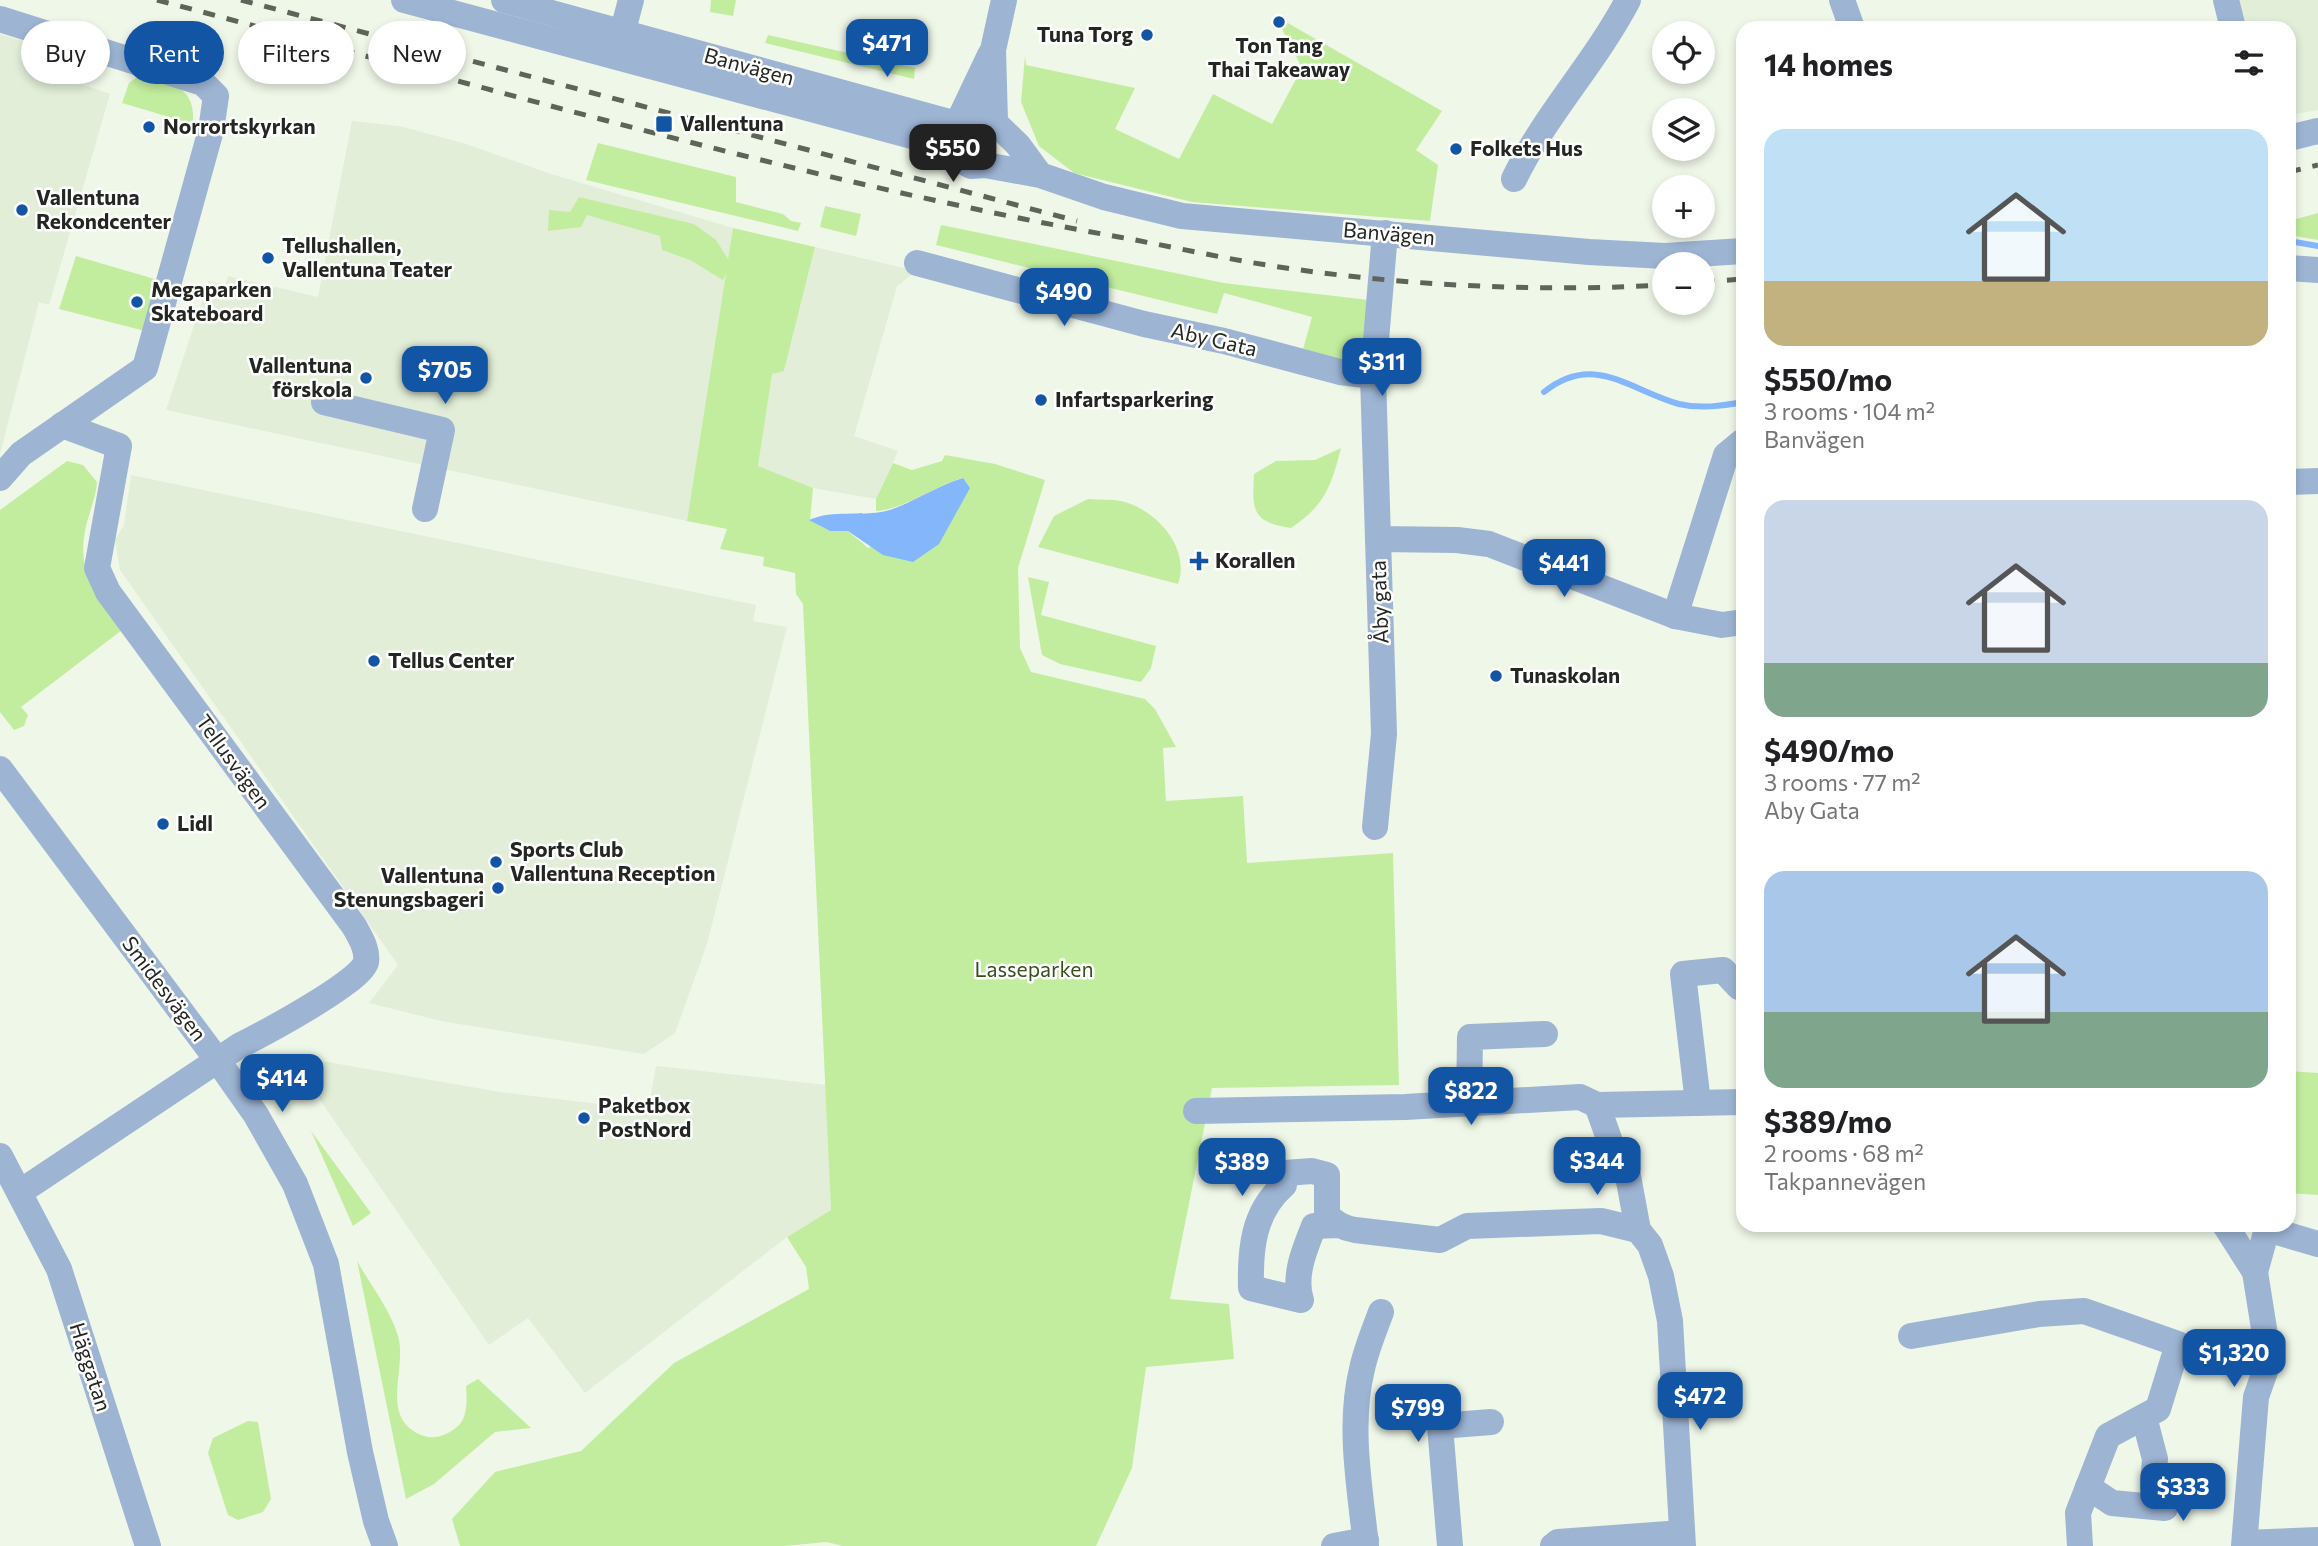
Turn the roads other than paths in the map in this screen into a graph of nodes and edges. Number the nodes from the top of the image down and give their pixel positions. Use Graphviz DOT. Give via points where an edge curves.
graph roads {
  1 [pos="404,0"];
  2 [pos="504,0"];
  3 [pos="631,0"];
  4 [pos="1004,0"];
  5 [pos="1628,0"];
  6 [pos="1842,0"];
  7 [pos="2226,0"];
  8 [pos="0,19"];
  9 [pos="1850,21"];
  10 [pos="2231,21"];
  11 [pos="622,34"];
  12 [pos="993,50"];
  13 [pos="998,125"];
  14 [pos="954,128"];
  15 [pos="2318,131"];
  16 [pos="2296,136"];
  17 [pos="985,165"];
  18 [pos="1041,175"];
  19 [pos="1514,179"];
  20 [pos="1385,233"];
  21 [pos="1736,251"];
  22 [pos="917,262"];
  23 [pos="2296,268"];
  24 [pos="2318,270"];
  25 [pos="1373,376"];
  26 [pos="324,402"];
  27 [pos="62,425"];
  28 [pos="1736,447"];
  29 [pos="0,478"];
  30 [pos="2318,481"];
  31 [pos="2296,482"];
  32 [pos="425,509"];
  33 [pos="1378,539"];
  34 [pos="1675,616"];
  35 [pos="1736,623"];
  36 [pos="0,769"];
  37 [pos="1375,827"];
  38 [pos="1736,984"];
  39 [pos="1545,1034"];
  40 [pos="218,1061"];
  41 [pos="1698,1102"];
  42 [pos="1736,1102"];
  43 [pos="1469,1104"];
  44 [pos="1597,1105"];
  45 [pos="1196,1111"];
  46 [pos="0,1156"];
  47 [pos="20,1192"];
  48 [pos="1338,1225"];
  49 [pos="1638,1230"];
  50 [pos="2229,1232"];
  51 [pos="2266,1232"];
  52 [pos="2277,1232"];
  53 [pos="2318,1244"];
  54 [pos="2255,1272"];
  55 [pos="1381,1312"];
  56 [pos="1911,1336"];
  57 [pos="2144,1417"];
  58 [pos="1491,1422"];
  59 [pos="2088,1487"];
  60 [pos="1682,1540"];
  61 [pos="2318,1540"];
  62 [pos="1366,1543"];
  63 [pos="2244,1544"];
  64 [pos="148,1546"];
  65 [pos="385,1546"];
  66 [pos="1334,1546"];
  67 [pos="1450,1546"];
  68 [pos="1553,1546"];
  69 [pos="2080,1546"];
  1 -- 14 [label="street, Banvägen"];
  2 -- 11 [label="street, Banvägen"];
  3 -- 11 [label="street"];
  4 -- 12 [label="street"];
  5 -- 19 [label="street"];
  6 -- 9 [label="street"];
  7 -- 10 [label="street"];
  8 -- 27 [label="street" via="202,83 215,96 211,130 145,369"];
  11 -- 14 [label="street, Banvägen"];
  12 -- 13 [label="street"];
  12 -- 14 [label="street"];
  13 -- 14 [label="street, Banvägen" via="988,115 969,113"];
  13 -- 17 [label="street" via="1002,138 999,152"];
  13 -- 18 [label="street"];
  14 -- 17 [label="street, Banvägen" via="959,162"];
  15 -- 16 [label="street"];
  17 -- 18 [label="street, Banvägen"];
  18 -- 20 [label="street, Banvägen" via="1104,197 1182,216"];
  20 -- 21 [label="street, Banvägen" via="1665,256"];
  20 -- 25 [label="street"];
  22 -- 25 [label="street, Aby Gata" via="1144,324"];
  23 -- 24 [label="street"];
  25 -- 33 [label="street, Åby gata"];
  26 -- 32 [label="street" via="442,430"];
  27 -- 29 [label="street" via="21,454"];
  27 -- 40 [label="street, Tellusvägen" via="120,446 97,568 108,593 364,942 362,971"];
  28 -- 34 [label="street" via="1726,455"];
  30 -- 31 [label="street"];
  33 -- 34 [label="street" via="1489,544"];
  33 -- 37 [label="street, Åby gata" via="1384,734"];
  34 -- 35 [label="street" via="1722,625"];
  36 -- 40 [label="street, Smidesvägen"];
  38 -- 41 [label="street" via="1723,970 1683,974"];
  39 -- 43 [label="street" via="1470,1037"];
  40 -- 47 [label="street"];
  40 -- 65 [label="street, Smidesvägen" via="256,1115 295,1184 326,1264 360,1452"];
  41 -- 42 [label="street"];
  41 -- 44 [label="street"];
  43 -- 44 [label="street" via="1580,1097"];
  43 -- 45 [label="street"];
  44 -- 49 [label="street" via="1628,1176"];
  46 -- 47 [label="street, Häggatan"];
  47 -- 64 [label="street, Häggatan" via="58,1269"];
  48 -- 48 [label="street" via="1327,1216 1327,1175 1285,1173 1283,1185 1270,1198 1254,1235 1251,1288 1301,1300 1297,1289 1301,1265 1314,1226"];
  48 -- 49 [label="street" via="1440,1240 1466,1226 1601,1221"];
  49 -- 60 [label="street" via="1650,1245 1661,1276 1670,1321"];
  50 -- 54 [label="street"];
  51 -- 54 [label="street"];
  52 -- 53 [label="street"];
  54 -- 63 [label="street" via="2269,1360 2256,1397"];
  55 -- 62 [label="street" via="1362,1368 1357,1406 1357,1464"];
  56 -- 57 [label="street" via="2084,1311 2178,1344 2158,1409"];
  57 -- 59 [label="street" via="2108,1436"];
  57 -- 59 [label="street" via="2155,1459 2152,1486 2165,1508 2112,1503"];
  58 -- 67 [label="street" via="1440,1426"];
  59 -- 69 [label="street" via="2078,1513"];
  60 -- 68 [label="street" via="1558,1542"];
  61 -- 63 [label="street"];
  62 -- 66 [label="street"];
}
